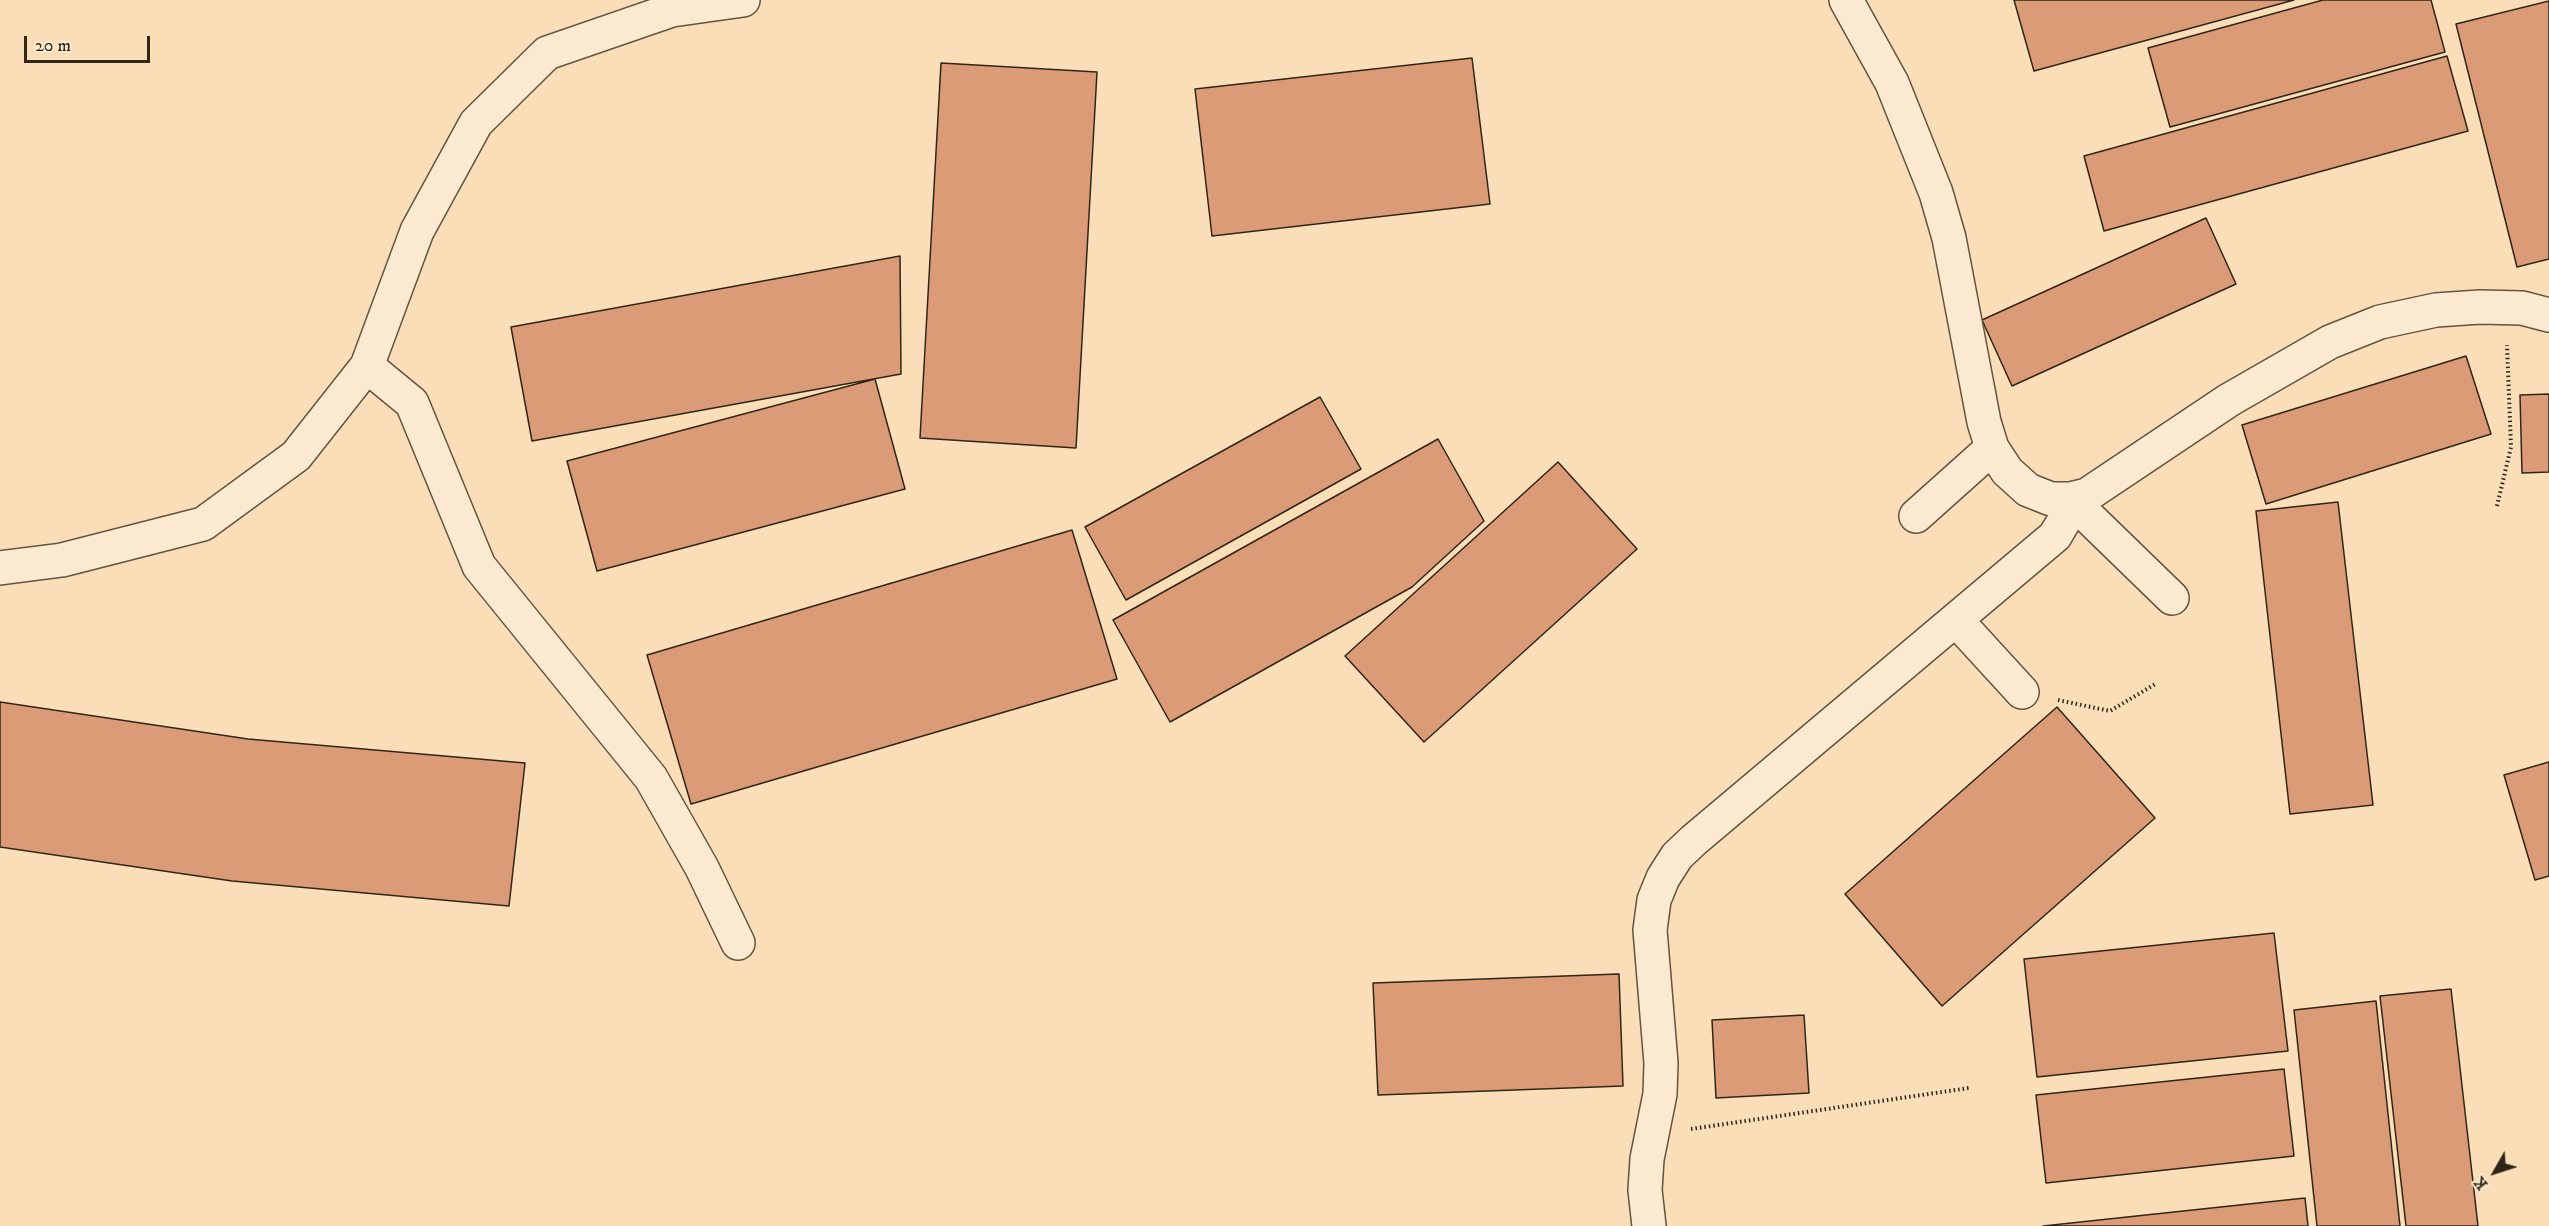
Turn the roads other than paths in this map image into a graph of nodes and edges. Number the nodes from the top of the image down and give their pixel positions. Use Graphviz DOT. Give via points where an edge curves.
graph roads {
  1 [pos="743,0"];
  2 [pos="1846,0"];
  3 [pos="2549,315"];
  4 [pos="367,366"];
  5 [pos="1992,448"];
  6 [pos="2070,500"];
  7 [pos="1916,516"];
  8 [pos="0,568"];
  9 [pos="2172,598"];
  10 [pos="1957,621"];
  11 [pos="2022,692"];
  12 [pos="738,943"];
  13 [pos="1649,1226"];
  1 -- 4 [label="street" via="672,10 547,53 531,68 476,123 417,231"];
  2 -- 5 [label="street" via="1892,83 1936,193 1949,238"];
  3 -- 6 [label="street" via="2522,308 2436,310 2380,322 2330,342 2229,400 2087,495"];
  4 -- 8 [label="street" via="296,456 203,524 62,560"];
  4 -- 12 [label="street" via="412,403 479,566 651,778 702,868"];
  5 -- 6 [label="street" via="2007,471 2028,490 2051,499"];
  5 -- 7 [label="street"];
  6 -- 9 [label="street"];
  6 -- 10 [label="street" via="2068,513 2055,536"];
  10 -- 11 [label="street"];
  10 -- 13 [label="street" via="1694,840 1677,856 1663,878 1654,900 1650,930 1661,1063 1645,1190"];
}
